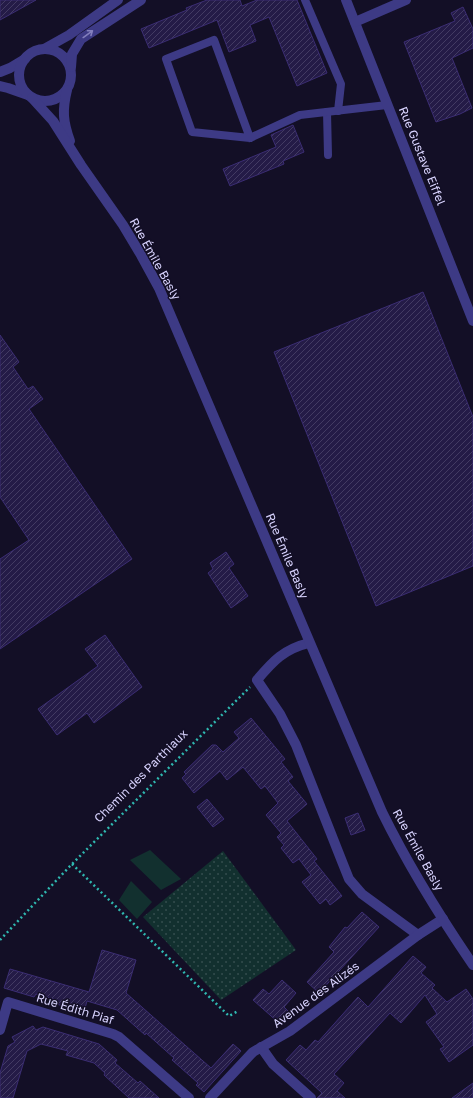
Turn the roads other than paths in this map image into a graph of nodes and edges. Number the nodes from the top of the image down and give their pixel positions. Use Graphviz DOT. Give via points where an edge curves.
graph roads {
  1 [pos="118,0"];
  2 [pos="141,0"];
  3 [pos="304,0"];
  4 [pos="346,0"];
  5 [pos="406,0"];
  6 [pos="355,22"];
  7 [pos="44,49"];
  8 [pos="25,59"];
  9 [pos="71,67"];
  10 [pos="0,72"];
  11 [pos="0,86"];
  12 [pos="67,90"];
  13 [pos="30,97"];
  14 [pos="388,105"];
  15 [pos="338,111"];
  16 [pos="327,112"];
  17 [pos="250,138"];
  18 [pos="328,155"];
  19 [pos="76,158"];
  20 [pos="473,321"];
  21 [pos="309,643"];
  22 [pos="443,919"];
  23 [pos="418,935"];
  24 [pos="473,965"];
  25 [pos="0,1030"];
  26 [pos="260,1047"];
  27 [pos="189,1098"];
  28 [pos="210,1098"];
  29 [pos="311,1098"];
  1 -- 7 [label="street"];
  9 -- 2 [label="street, one-way" via="72,54 81,39"];
  3 -- 15 [label="lane" via="341,84"];
  4 -- 6 [label="street, Rue Gustave Eiffel"];
  5 -- 6 [label="street"];
  6 -- 14 [label="street, Rue Gustave Eiffel"];
  7 -- 8 [label="street" via="33,52"];
  7 -- 9 [label="street" via="62,54"];
  8 -- 10 [label="street"];
  8 -- 13 [label="street" via="20,69 19,80"];
  9 -- 12 [label="street" via="72,77"];
  11 -- 13 [label="street"];
  12 -- 13 [label="street" via="53,101 42,102"];
  12 -- 19 [label="street, Rue Émile Basly" via="64,118"];
  13 -- 19 [label="street, Rue Émile Basly" via="53,121"];
  14 -- 15 [label="lane"];
  14 -- 20 [label="street, Rue Gustave Eiffel"];
  15 -- 16 [label="lane"];
  16 -- 17 [label="lane" via="300,115"];
  16 -- 18 [label="lane"];
  17 -- 17 [label="lane" via="214,40 166,59 192,132"];
  19 -- 21 [label="street, Rue Émile Basly" via="126,230 159,288"];
  21 -- 22 [label="street, Rue Émile Basly" via="384,816"];
  21 -- 23 [label="street" via="282,653 257,680 280,714 296,745 349,879 362,894"];
  22 -- 23 [label="street, Avenue des Alizés"];
  22 -- 24 [label="street, Rue Émile Basly"];
  23 -- 26 [label="street, Avenue des Alizés" via="296,1027"];
  25 -- 27 [label="street, Rue Édith Piaf" via="8,1002 113,1034"];
  26 -- 28 [label="street, Avenue des Alizés"];
  26 -- 29 [label="street" via="273,1064"];
}
